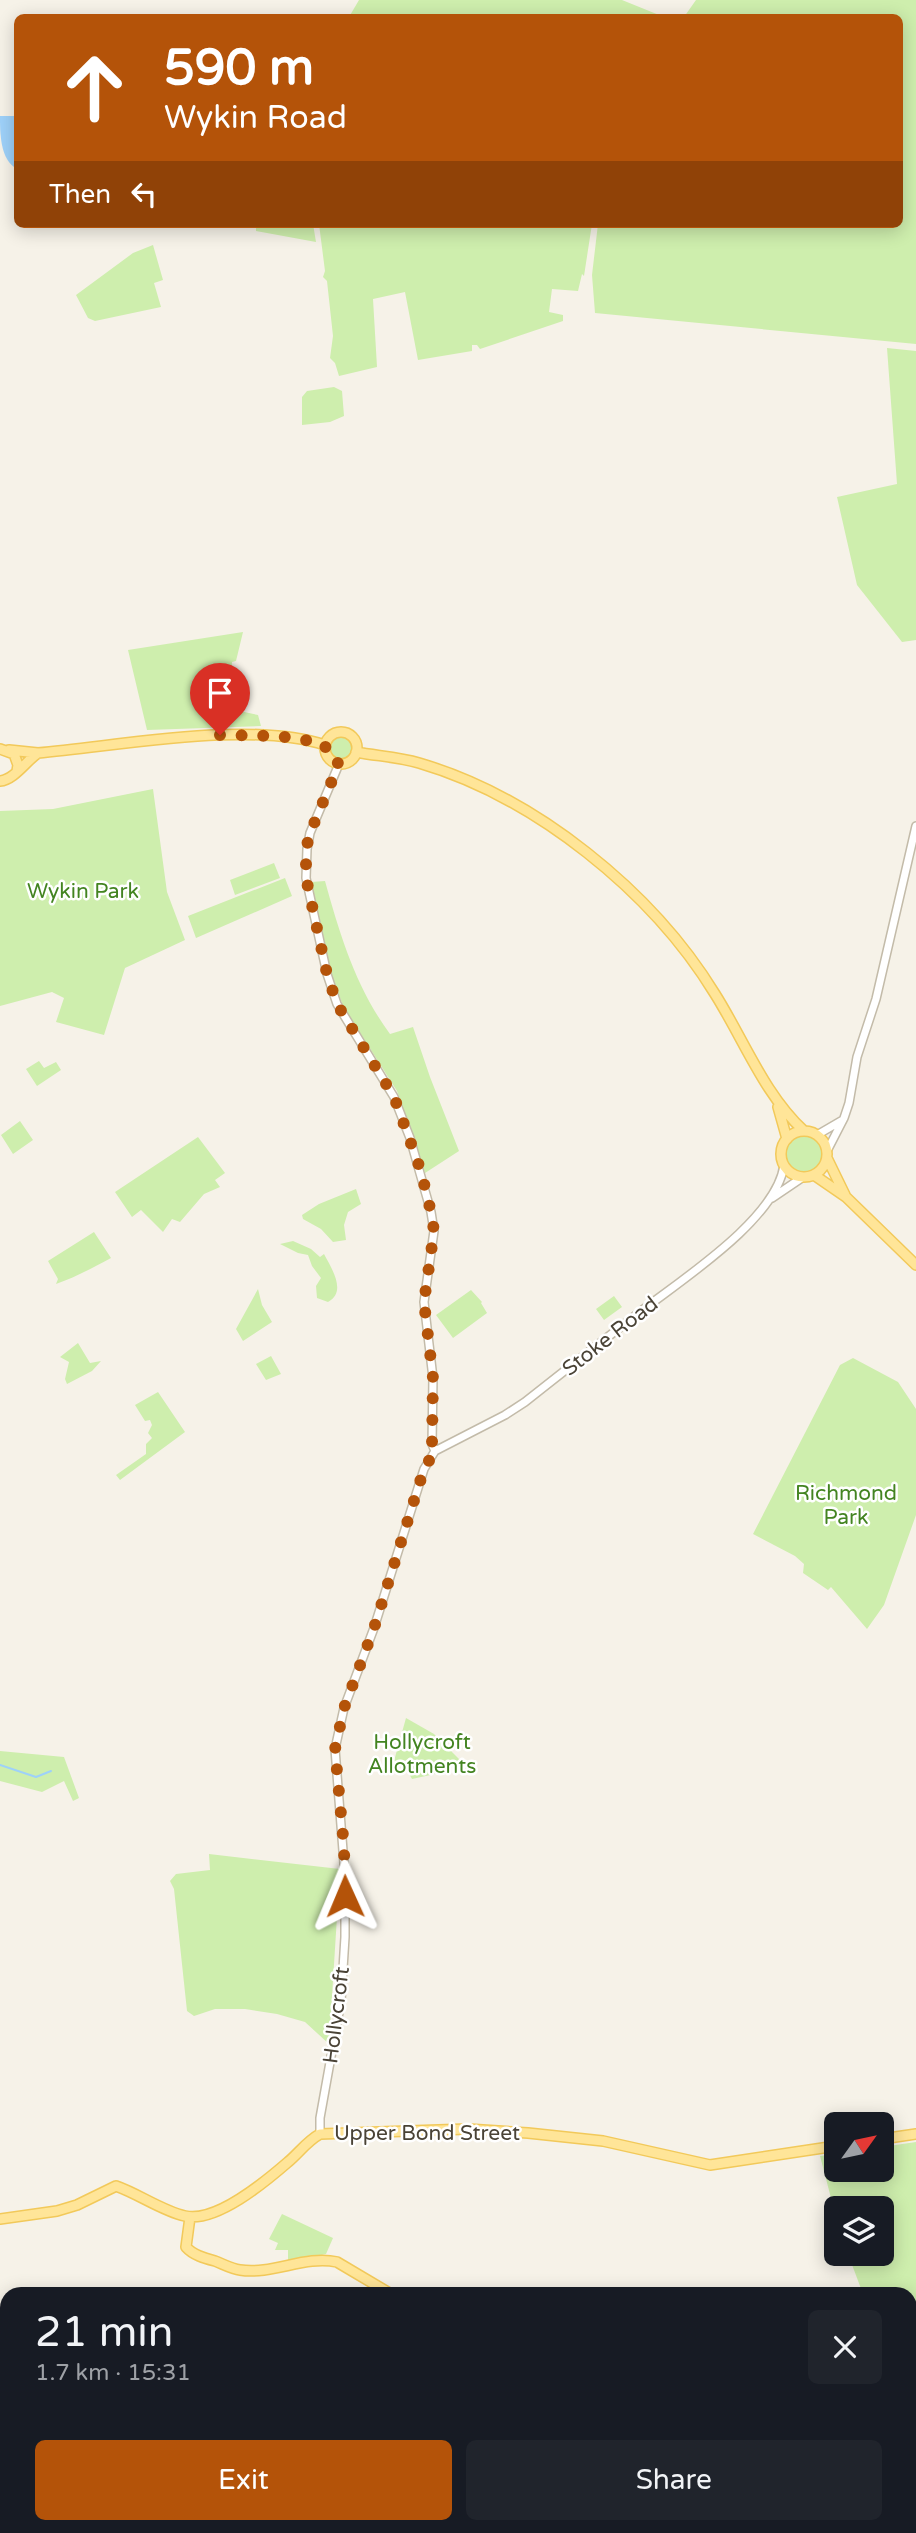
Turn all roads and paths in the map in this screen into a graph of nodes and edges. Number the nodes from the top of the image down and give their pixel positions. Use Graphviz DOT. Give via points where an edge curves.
graph roads {
  1 [pos="325,745"];
  2 [pos="3,748"];
  3 [pos="356,752"];
  4 [pos="38,753"];
  5 [pos="339,764"];
  6 [pos="17,771"];
  7 [pos="0,781"];
  8 [pos="916,826"];
  9 [pos="777,1102"];
  10 [pos="844,1118"];
  11 [pos="803,1132"];
  12 [pos="817,1135"];
  13 [pos="787,1139"];
  14 [pos="827,1155"];
  15 [pos="784,1165"];
  16 [pos="814,1175"];
  17 [pos="803,1177"];
  18 [pos="846,1197"];
  19 [pos="769,1200"];
  20 [pos="916,1265"];
  21 [pos="435,1451"];
  22 [pos="320,2134"];
  23 [pos="916,2134"];
  24 [pos="894,2137"];
  25 [pos="824,2148"];
  26 [pos="190,2217"];
  27 [pos="0,2219"];
  28 [pos="379,2287"];
  1 -- 3 [label="main road" via="333,734 347,733 356,743"];
  1 -- 4 [label="main road" via="292,737 220,735"];
  1 -- 5 [label="main road" via="327,755"];
  2 -- 4 [label="main road"];
  2 -- 6 [label="main road" via="17,759"];
  3 -- 5 [label="main road" via="350,761"];
  3 -- 9 [label="main road" via="418,762 470,782 527,812 629,889 714,992"];
  4 -- 6 [label="main road"];
  5 -- 21 [label="street" via="310,833 306,878 337,1004 394,1097 431,1212 434,1231 424,1302"];
  6 -- 7 [label="main road" via="11,779"];
  8 -- 10 [label="street"];
  9 -- 11 [label="main road"];
  9 -- 13 [label="main road"];
  10 -- 12 [label="street"];
  10 -- 14 [label="street"];
  11 -- 12 [label="main road"];
  11 -- 13 [label="main road"];
  12 -- 14 [label="main road"];
  13 -- 15 [label="main road" via="781,1150"];
  14 -- 16 [label="main road"];
  14 -- 18 [label="main road"];
  15 -- 17 [label="main road"];
  15 -- 19 [label="street, Stoke Road"];
  16 -- 17 [label="main road"];
  16 -- 18 [label="main road"];
  17 -- 19 [label="street, Stoke Road"];
  18 -- 20 [label="main road"];
  19 -- 21 [label="street, Stoke Road" via="712,1256 525,1402"];
  21 -- 22 [label="street, Hollycroft" via="424,1469 344,1708 335,1749 345,1937 341,2001"];
  22 -- 25 [label="main road, Upper Bond Street" via="468,2129 528,2133 603,2141 698,2164"];
  22 -- 26 [label="main road" via="229,2205"];
  23 -- 24 [label="main road"];
  26 -- 27 [label="main road" via="116,2186 57,2211"];
  26 -- 28 [label="main road" via="187,2249 207,2259 240,2270 330,2260"];
}
